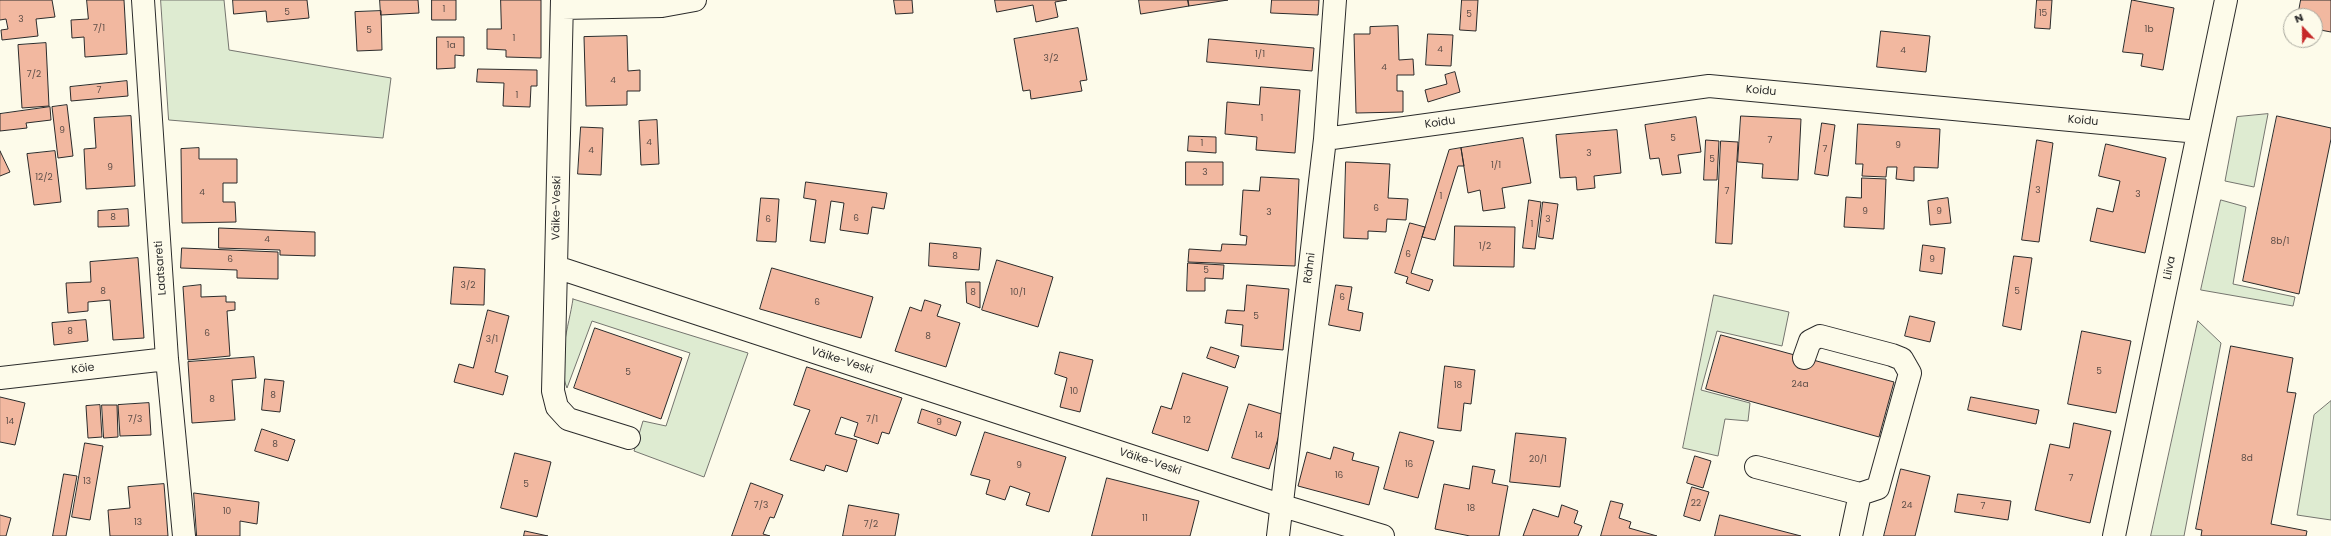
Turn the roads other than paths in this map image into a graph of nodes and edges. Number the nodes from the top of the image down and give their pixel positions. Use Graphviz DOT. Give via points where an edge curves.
graph roads {
  1 [pos="143,0"];
  2 [pos="695,0"];
  3 [pos="1335,0"];
  4 [pos="2226,0"];
  5 [pos="562,4"];
  6 [pos="2198,132"];
  7 [pos="1326,139"];
  8 [pos="556,267"];
  9 [pos="1804,358"];
  10 [pos="167,359"];
  11 [pos="0,378"];
  12 [pos="629,438"];
  13 [pos="1756,467"];
  14 [pos="1860,494"];
  15 [pos="1283,506"];
  16 [pos="184,536"];
  17 [pos="1278,536"];
  18 [pos="1383,536"];
  19 [pos="1851,536"];
  20 [pos="2114,536"];
  1 -- 10 [label="street, Laatsareti"];
  2 -- 5 [label="street" via="662,6"];
  3 -- 7 [label="street, Rähni"];
  4 -- 6 [label="street, Liiva"];
  5 -- 8 [label="street, Väike-Veski"];
  6 -- 7 [label="street, Koidu" via="1709,86"];
  6 -- 20 [label="street, Liiva"];
  7 -- 15 [label="street, Rähni"];
  8 -- 12 [label="street" via="553,391 557,407 568,419"];
  8 -- 15 [label="street, Väike-Veski"];
  9 -- 14 [label="street" via="1810,341 1820,336 1902,359 1910,374 1878,488"];
  10 -- 11 [label="street, Köie"];
  10 -- 16 [label="street, Laatsareti"];
  13 -- 14 [label="street"];
  14 -- 19 [label="street"];
  15 -- 17 [label="street, Rähni"];
  15 -- 18 [label="street, Väike-Veski"];
}
